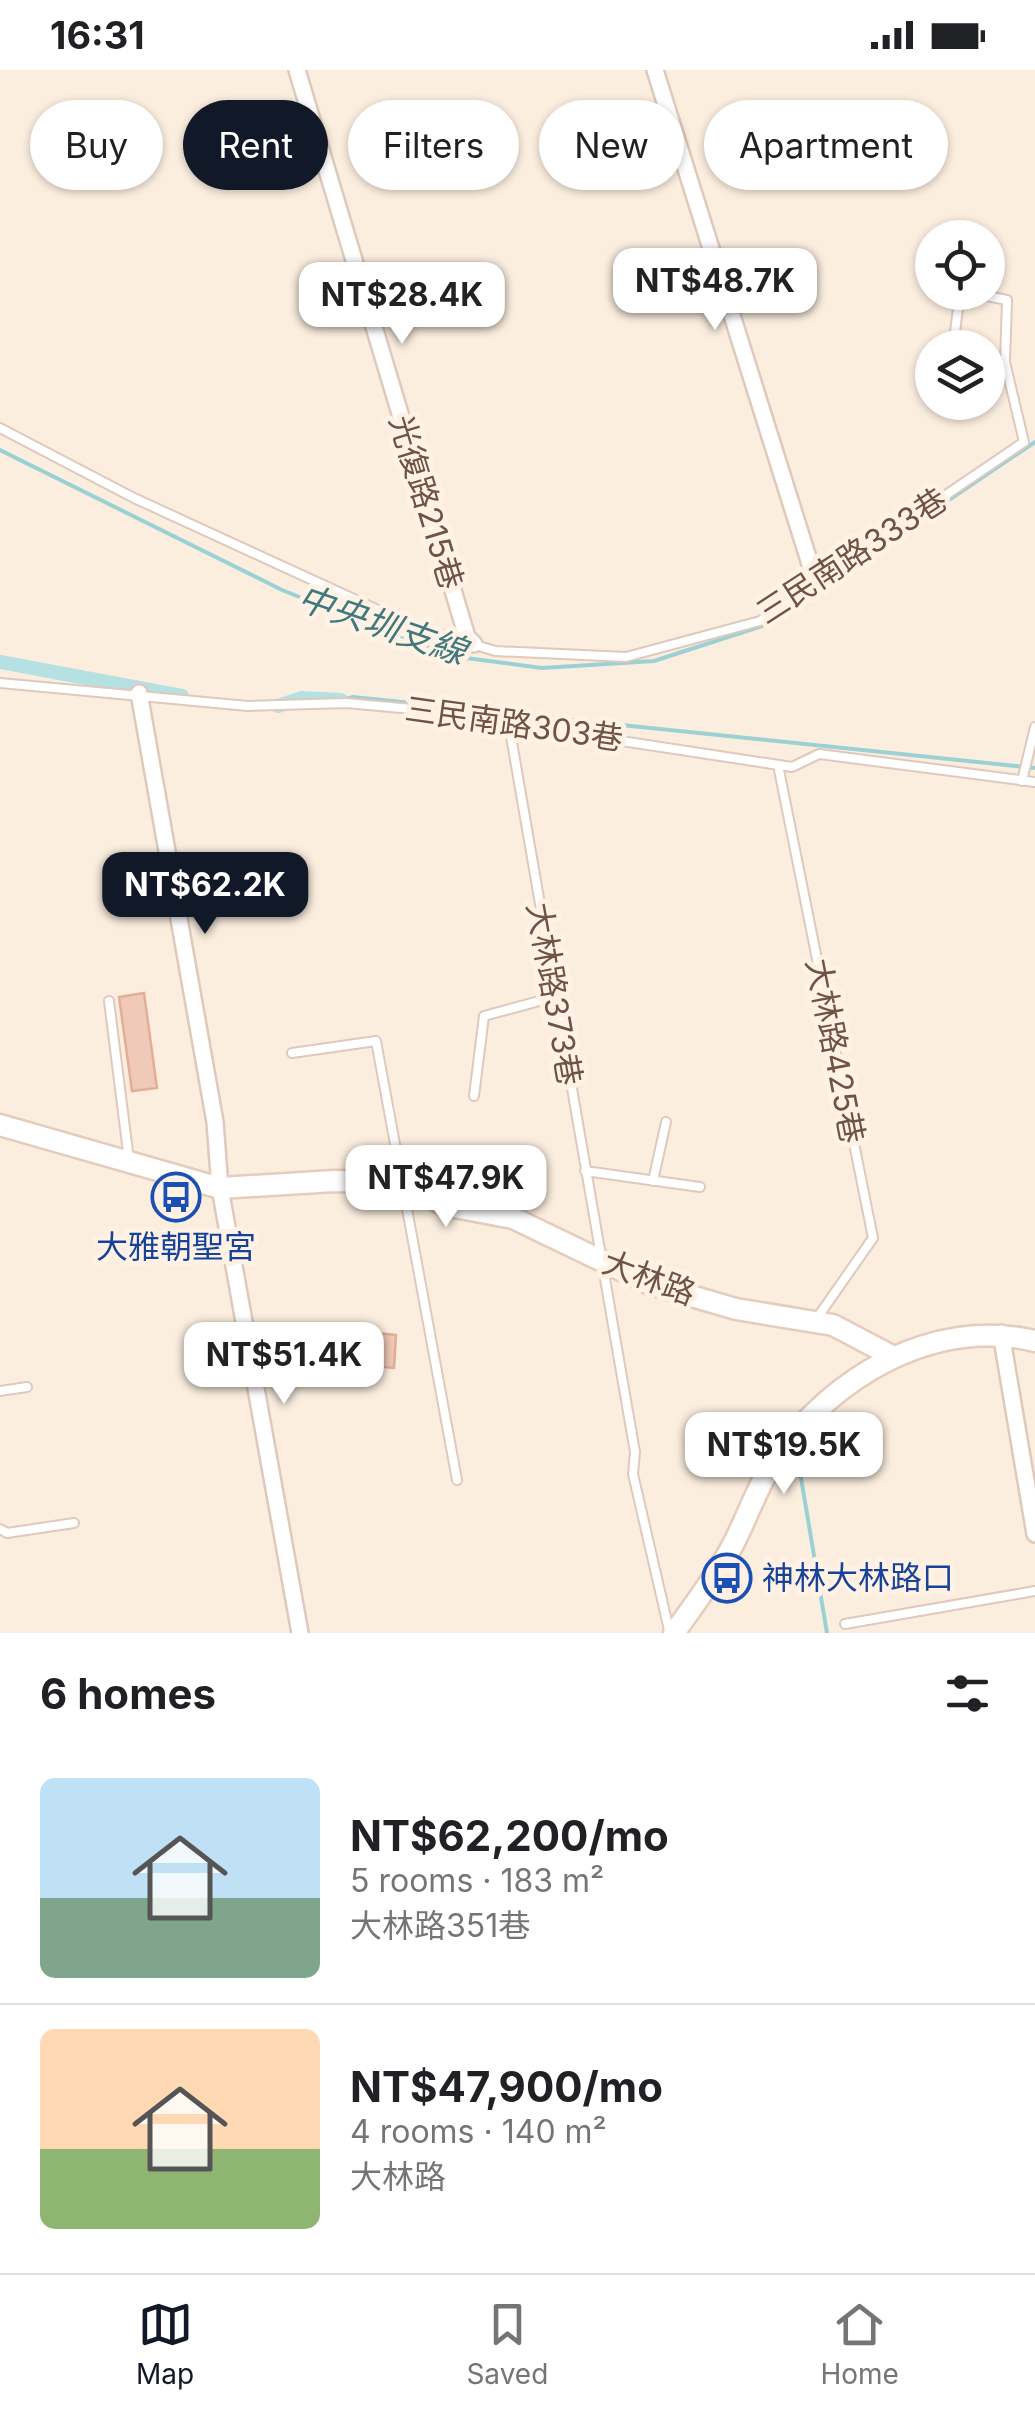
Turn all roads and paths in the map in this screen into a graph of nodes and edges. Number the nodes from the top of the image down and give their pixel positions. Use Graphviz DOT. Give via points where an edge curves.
graph roads {
  1 [pos="297,70"];
  2 [pos="655,70"];
  3 [pos="1005,300"];
  4 [pos="1005,362"];
  5 [pos="0,428"];
  6 [pos="1024,442"];
  7 [pos="1035,444"];
  8 [pos="816,583"];
  9 [pos="474,644"];
  10 [pos="0,683"];
  11 [pos="140,693"];
  12 [pos="508,725"];
  13 [pos="1035,727"];
  14 [pos="778,764"];
  15 [pos="1022,781"];
  16 [pos="1035,782"];
  17 [pos="554,997"];
  18 [pos="109,1001"];
  19 [pos="292,1052"];
  20 [pos="474,1096"];
  21 [pos="666,1122"];
  22 [pos="0,1125"];
  23 [pos="130,1162"];
  24 [pos="585,1172"];
  25 [pos="653,1181"];
  26 [pos="403,1182"];
  27 [pos="700,1187"];
  28 [pos="220,1188"];
  29 [pos="602,1262"];
  30 [pos="815,1321"];
  31 [pos="1001,1333"];
  32 [pos="1035,1340"];
  33 [pos="892,1356"];
  34 [pos="27,1387"];
  35 [pos="0,1391"];
  36 [pos="457,1480"];
  37 [pos="74,1524"];
  38 [pos="0,1529"];
  39 [pos="1035,1534"];
  40 [pos="1035,1591"];
  41 [pos="845,1624"];
  42 [pos="300,1633"];
  43 [pos="672,1633"];
  1 -- 9 [label="street, 光復路215巷"];
  2 -- 8 [label="street"];
  3 -- 4 [label="lane"];
  4 -- 6 [label="lane"];
  5 -- 9 [label="lane, 三民南路333巷" via="302,578"];
  6 -- 7 [label="lane"];
  6 -- 8 [label="lane, 三民南路333巷"];
  8 -- 9 [label="lane, 三民南路333巷" via="760,621 626,658 495,651"];
  10 -- 11 [label="lane, 三民南路303巷"];
  11 -- 12 [label="lane, 三民南路303巷" via="248,706 346,703"];
  11 -- 28 [label="street"];
  12 -- 14 [label="lane, 三民南路303巷"];
  12 -- 17 [label="lane, 大林路373巷"];
  13 -- 15 [label="lane"];
  14 -- 15 [label="lane, 三民南路303巷" via="792,767 819,754"];
  14 -- 30 [label="lane, 大林路425巷" via="873,1238"];
  15 -- 16 [label="lane, 三民南路303巷"];
  17 -- 20 [label="lane" via="484,1016"];
  17 -- 24 [label="lane, 大林路373巷"];
  18 -- 23 [label="lane"];
  19 -- 26 [label="lane" via="376,1041"];
  21 -- 25 [label="lane"];
  22 -- 23 [label="street, 大林路"];
  23 -- 28 [label="street, 大林路"];
  24 -- 25 [label="lane"];
  24 -- 29 [label="lane, 大林路373巷"];
  25 -- 27 [label="lane"];
  26 -- 28 [label="street, 大林路"];
  26 -- 29 [label="street, 大林路" via="444,1204 513,1218"];
  26 -- 36 [label="lane"];
  28 -- 42 [label="street"];
  29 -- 30 [label="street, 大林路" via="736,1309"];
  29 -- 43 [label="lane, 大林路373巷" via="635,1452 633,1474"];
  30 -- 33 [label="street, 大林路"];
  31 -- 32 [label="street"];
  31 -- 33 [label="street" via="934,1340"];
  31 -- 39 [label="street"];
  33 -- 43 [label="street" via="800,1427 772,1464 729,1552"];
  34 -- 35 [label="lane"];
  37 -- 38 [label="lane"];
  40 -- 41 [label="lane"];
}
